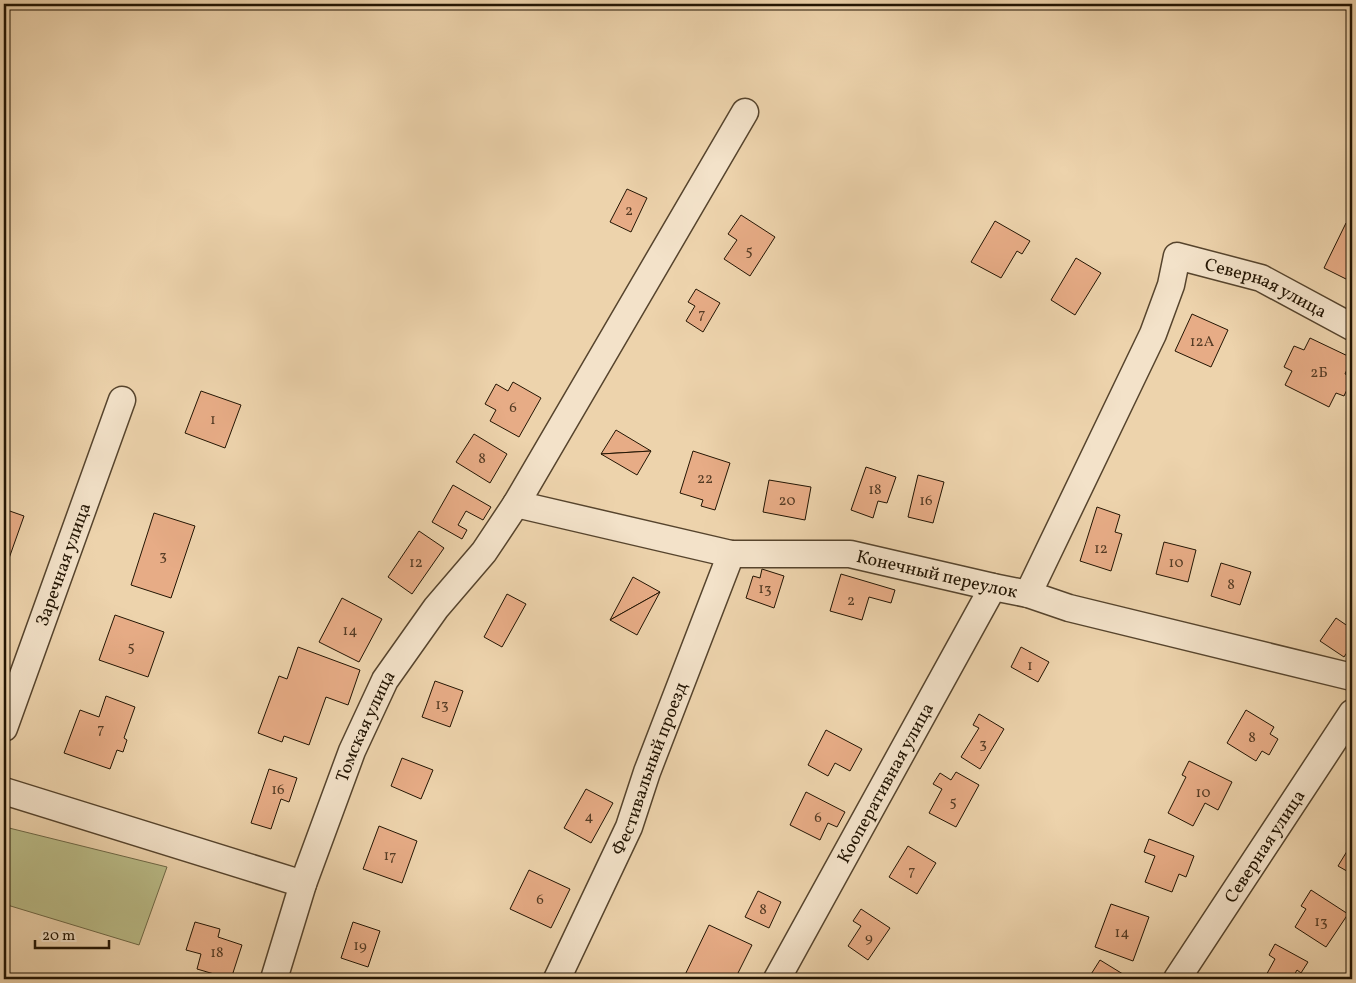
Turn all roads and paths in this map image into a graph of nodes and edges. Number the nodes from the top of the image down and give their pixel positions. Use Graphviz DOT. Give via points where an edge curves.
graph roads {
  1 [pos="745,112"];
  2 [pos="1352,327"];
  3 [pos="122,400"];
  4 [pos="516,504"];
  5 [pos="731,554"];
  6 [pos="993,588"];
  7 [pos="1028,594"];
  8 [pos="1352,677"];
  9 [pos="1352,713"];
  10 [pos="4,728"];
  11 [pos="4,791"];
  12 [pos="302,884"];
  13 [pos="274,979"];
  14 [pos="557,979"];
  15 [pos="777,979"];
  16 [pos="1177,979"];
  1 -- 4 [label="street, Томская улица"];
  2 -- 7 [label="street, Северная улица" via="1261,278 1177,256 1171,285 1153,334"];
  3 -- 10 [label="street, Заречная улица"];
  4 -- 5 [label="street, Конечный переулок"];
  4 -- 12 [label="street, Томская улица" via="484,552 436,608 385,680 352,751"];
  5 -- 6 [label="street, Конечный переулок" via="850,554"];
  5 -- 14 [label="street, Фестивальный проезд" via="629,827"];
  6 -- 7 [label="street, Конечный переулок"];
  6 -- 15 [label="street, Кооперативная улица"];
  7 -- 8 [label="street, Конечный переулок" via="1070,608"];
  9 -- 16 [label="street, Северная улица"];
  11 -- 12 [label="street"];
  12 -- 13 [label="street, Томская улица"];
}
